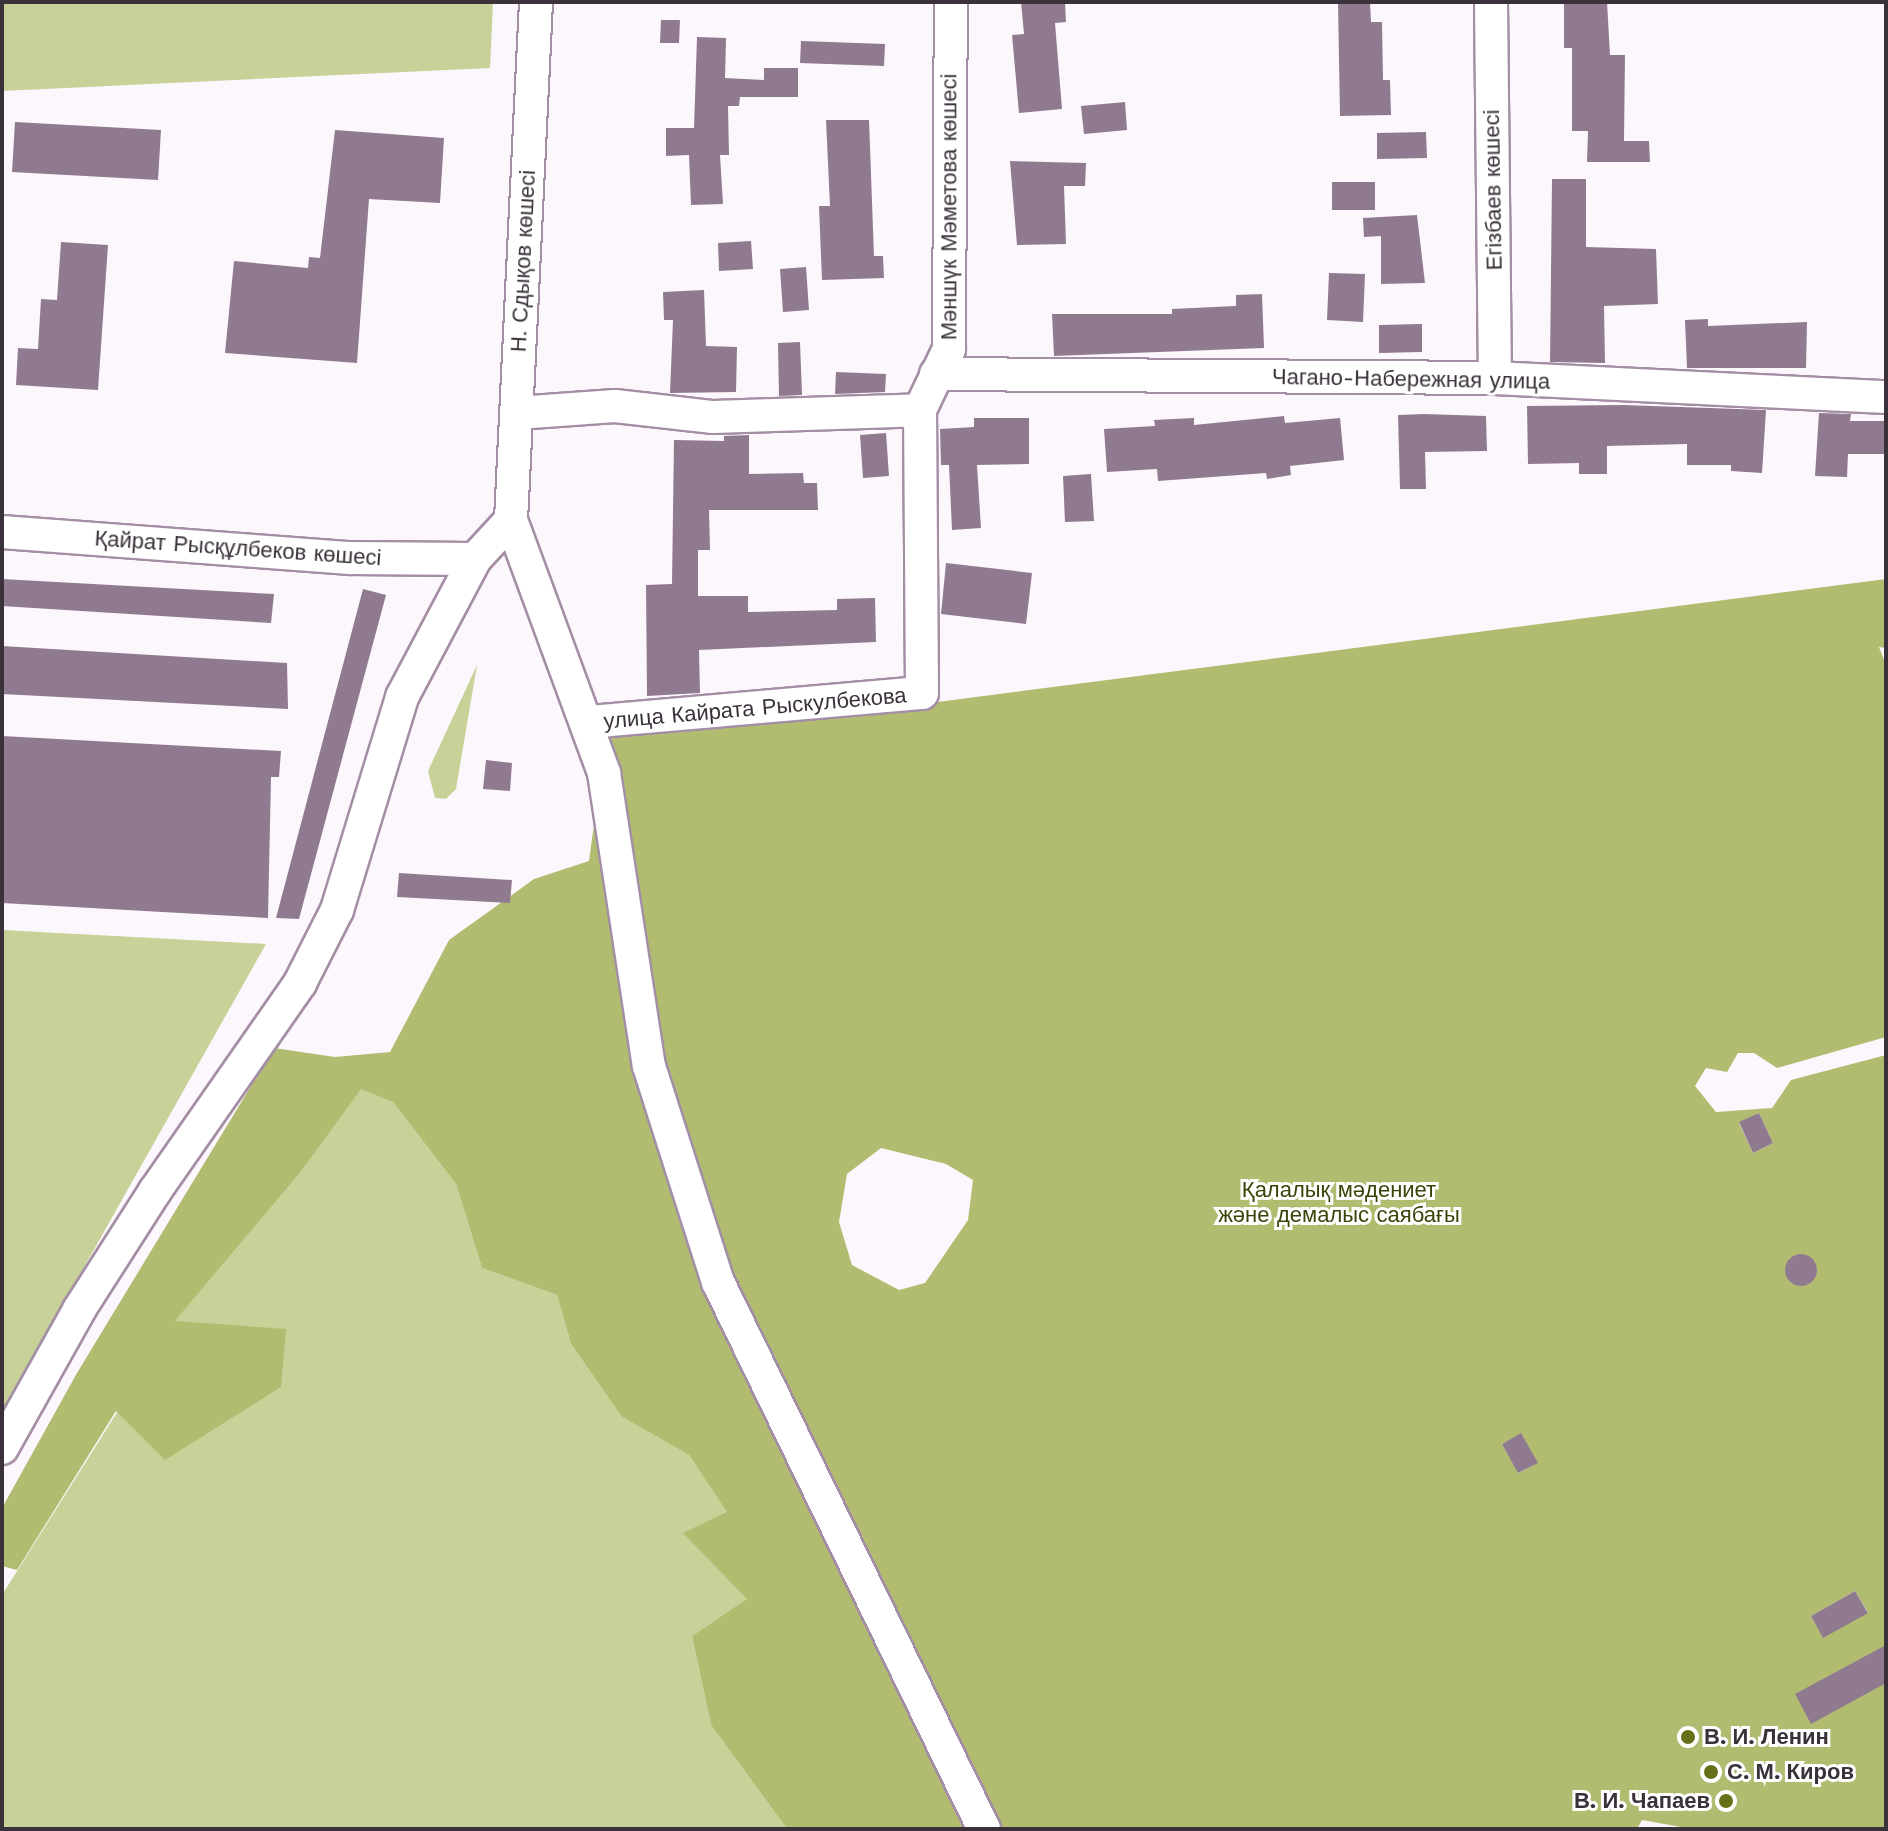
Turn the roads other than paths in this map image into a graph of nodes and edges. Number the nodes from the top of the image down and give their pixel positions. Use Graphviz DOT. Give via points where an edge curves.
graph roads {
  1 [pos="536,2"];
  2 [pos="951,2"];
  3 [pos="1491,2"];
  4 [pos="936,374"];
  5 [pos="1495,378"];
  6 [pos="1886,397"];
  7 [pos="920,410"];
  8 [pos="517,413"];
  9 [pos="511,520"];
  10 [pos="2,532"];
  11 [pos="475,559"];
  12 [pos="922,693"];
  13 [pos="589,722"];
  14 [pos="2,1448"];
  15 [pos="984,1829"];
  1 -- 8 [label="street, Н. Сдықов көшесі"];
  2 -- 4 [label="street, Мәншүк Мәметова көшесі" via="949,349"];
  3 -- 5 [label="street, Егізбаев көшесі"];
  4 -- 5 [label="street, Чагано-Набережная улица"];
  4 -- 7 [label="street, Мәншүк Мәметова көшесі"];
  5 -- 6 [label="street, Чагано-Набережная улица"];
  7 -- 8 [label="street" via="713,417 615,406"];
  7 -- 12 [label="street, Мәншүк Мәметова көшесі"];
  8 -- 9 [label="street, Н. Сдықов көшесі"];
  9 -- 11 [label="street"];
  9 -- 13 [label="street"];
  10 -- 11 [label="street, Қайрат Рысқұлбеков көшесі" via="350,558"];
  11 -- 14 [label="street" via="402,697 337,910 300,983 155,1191 79,1310"];
  12 -- 13 [label="street, улица Кайрата Рыскулбекова"];
  13 -- 15 [label="street" via="604,773 649,1066 718,1282"];
}
